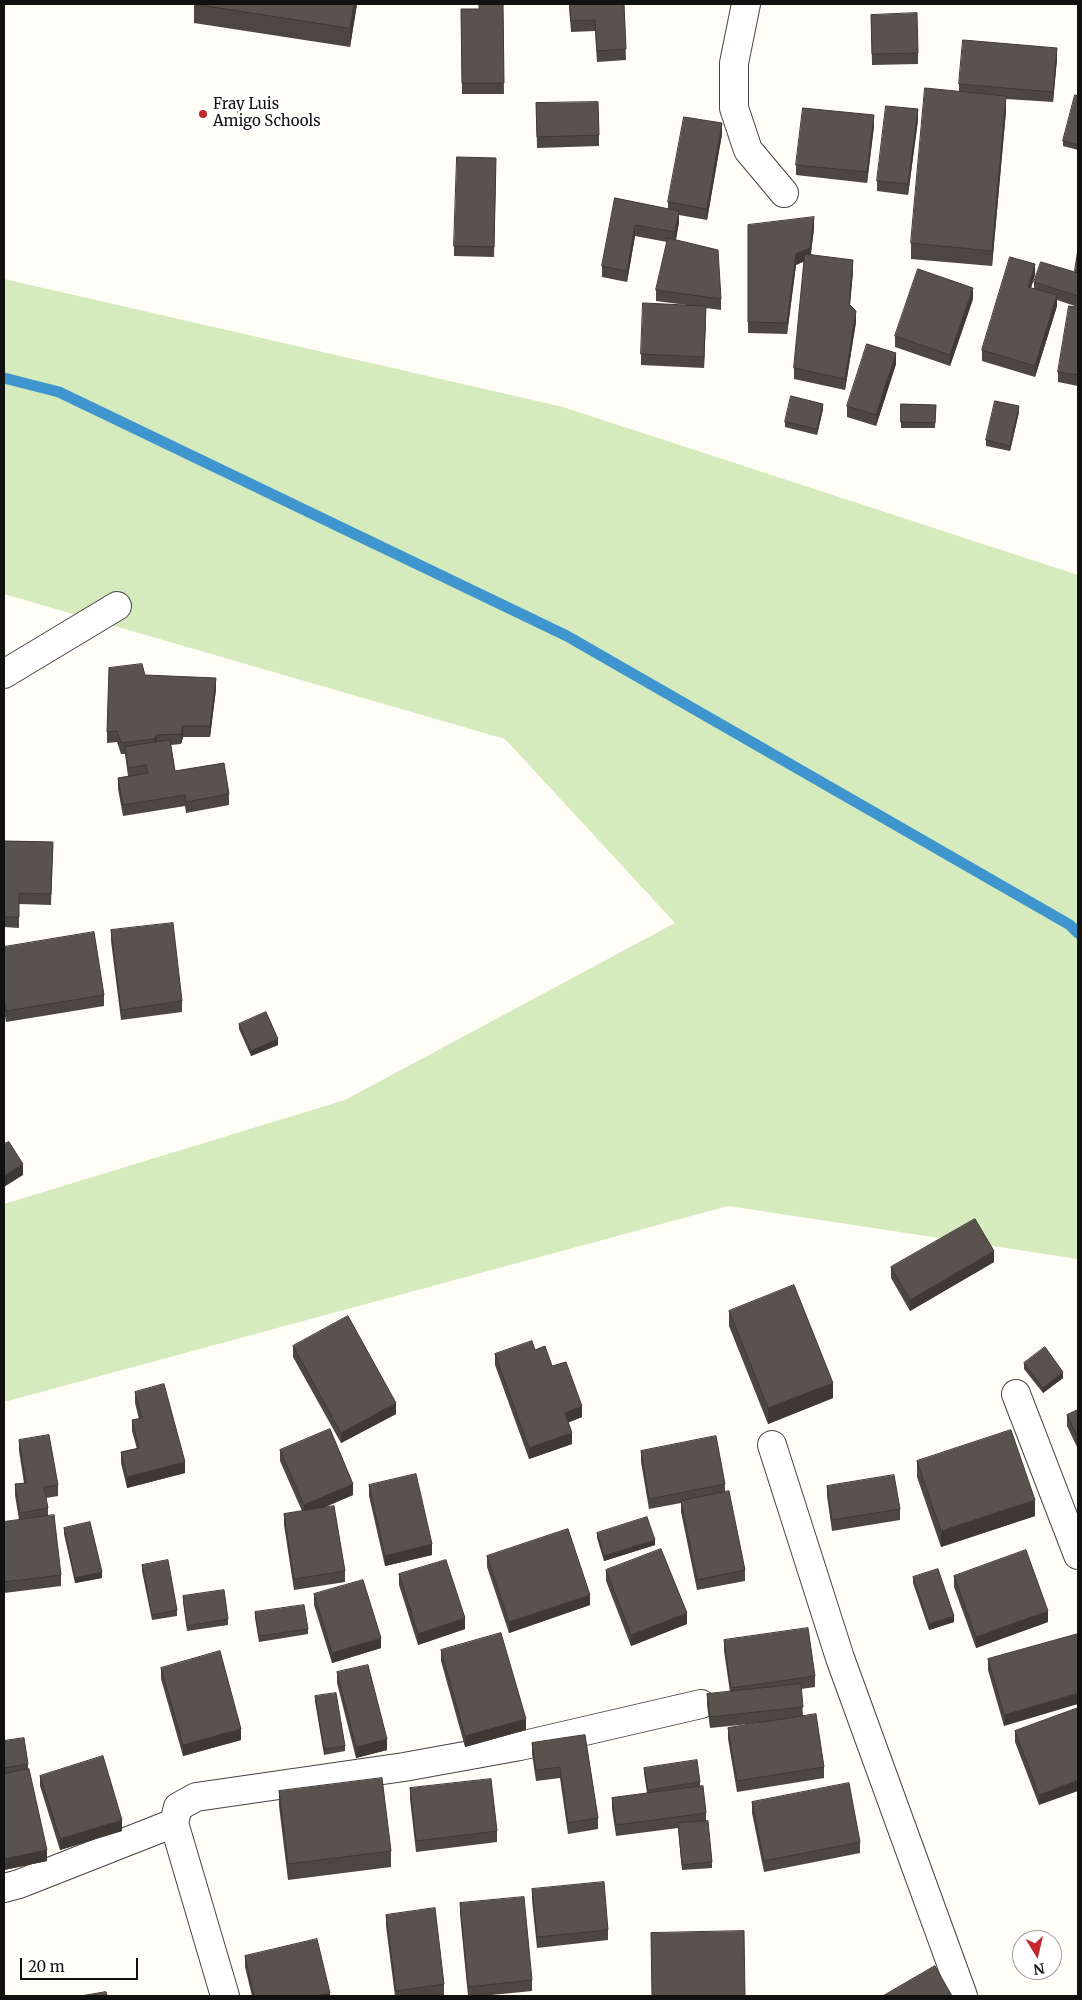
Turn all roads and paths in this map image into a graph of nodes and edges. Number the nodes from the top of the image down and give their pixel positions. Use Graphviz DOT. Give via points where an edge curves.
graph roads {
  1 [pos="746,4"];
  2 [pos="784,193"];
  3 [pos="117,606"];
  4 [pos="4,674"];
  5 [pos="1016,1394"];
  6 [pos="772,1445"];
  7 [pos="1078,1555"];
  8 [pos="700,1704"];
  9 [pos="174,1823"];
  10 [pos="4,1888"];
  11 [pos="224,1996"];
  12 [pos="963,1996"];
  1 -- 2 [label="street" via="734,63 734,108 748,150"];
  3 -- 4 [label="street"];
  5 -- 7 [label="street"];
  6 -- 12 [label="street" via="840,1658"];
  8 -- 9 [label="street" via="520,1746 404,1767 196,1796 178,1807"];
  9 -- 10 [label="street"];
  9 -- 11 [label="street"];
}
